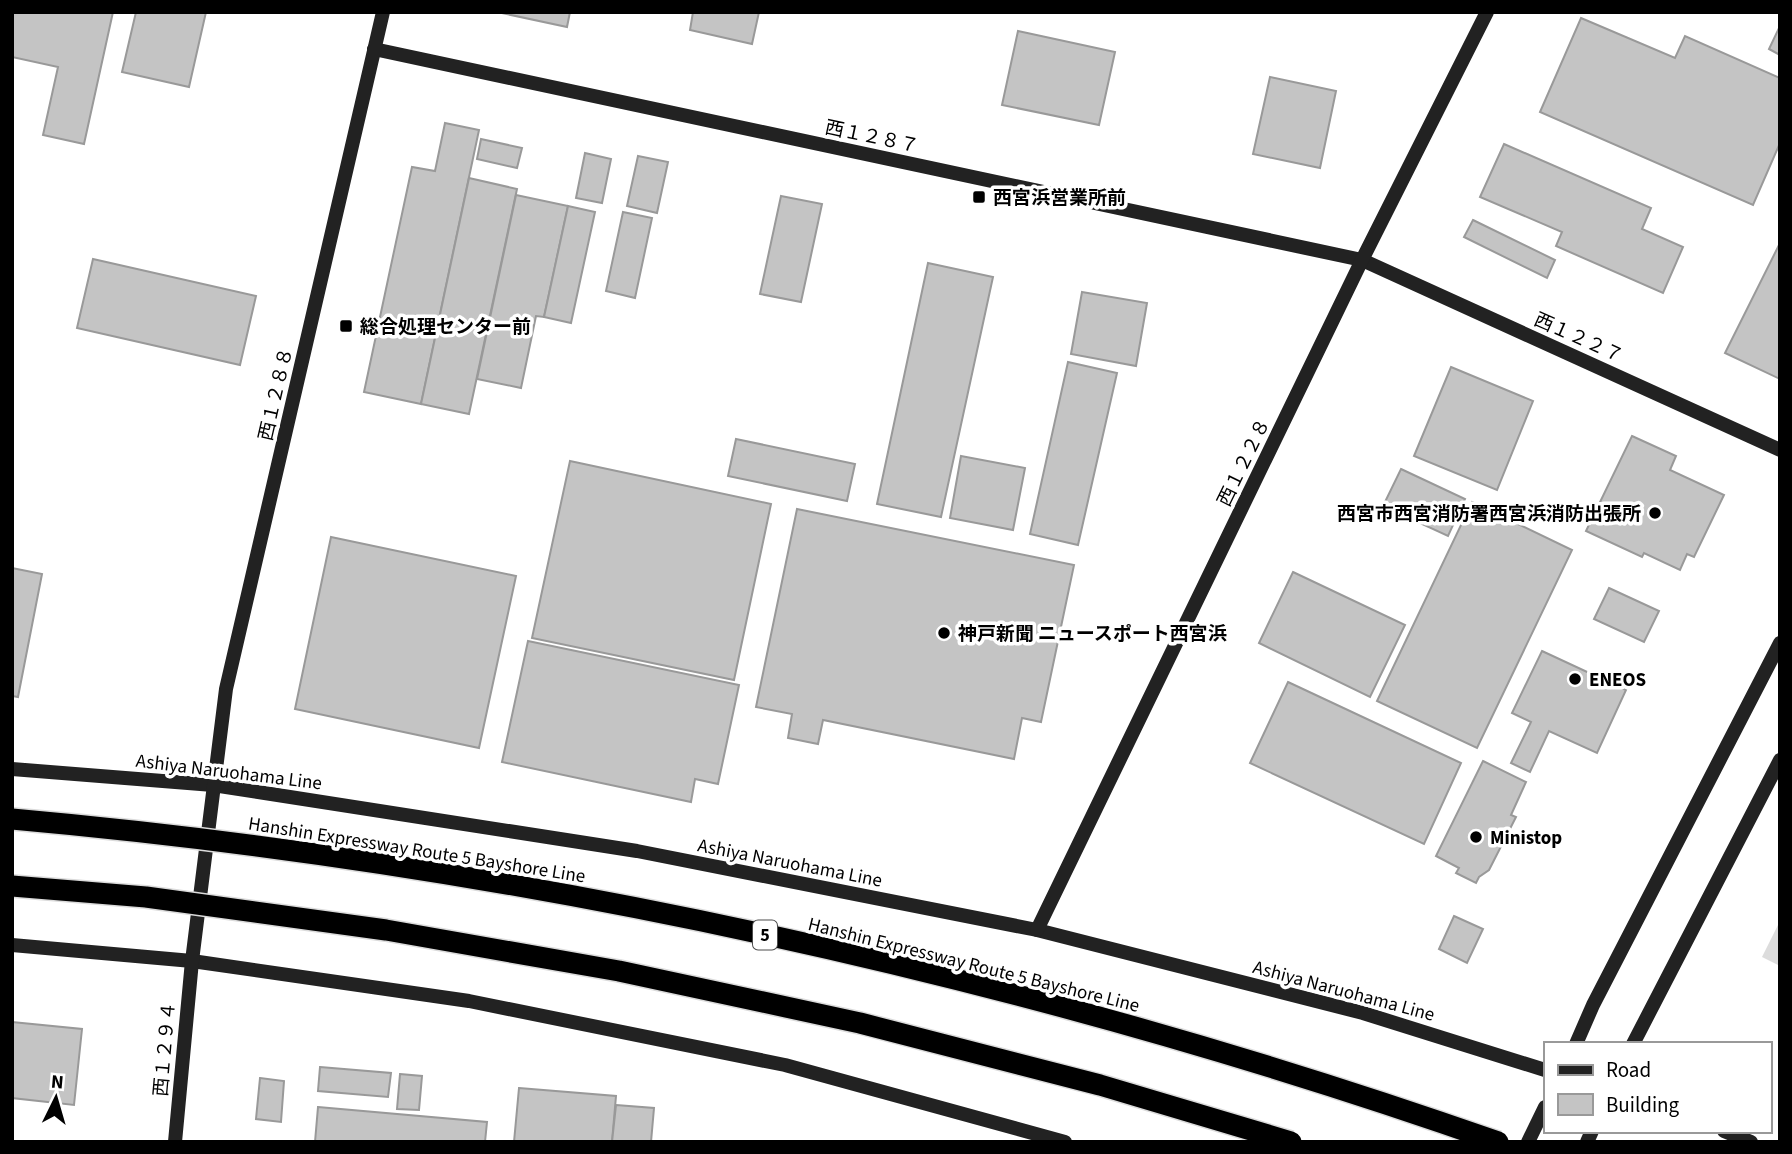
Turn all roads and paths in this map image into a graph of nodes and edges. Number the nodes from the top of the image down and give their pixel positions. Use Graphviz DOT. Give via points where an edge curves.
graph roads {
  1 [pos="383,12"];
  2 [pos="1487,12"];
  3 [pos="374,49"];
  4 [pos="1362,260"];
  5 [pos="1780,450"];
  6 [pos="1780,643"];
  7 [pos="1780,760"];
  8 [pos="12,769"];
  9 [pos="213,785"];
  10 [pos="12,820"];
  11 [pos="12,886"];
  12 [pos="1037,930"];
  13 [pos="12,945"];
  14 [pos="192,961"];
  15 [pos="1577,1042"];
  16 [pos="1634,1042"];
  17 [pos="1544,1070"];
  18 [pos="1544,1109"];
  19 [pos="1729,1133"];
  20 [pos="174,1142"];
  21 [pos="1065,1142"];
  22 [pos="1291,1142"];
  23 [pos="1498,1142"];
  24 [pos="1528,1142"];
  25 [pos="1751,1142"];
  1 -- 3 [label="street, 西１２８８"];
  2 -- 4 [label="street, 西１２２８"];
  3 -- 4 [label="street, 西１２８７"];
  3 -- 9 [label="street, 西１２８８" via="226,689"];
  4 -- 5 [label="street, 西１２２７"];
  4 -- 12 [label="street, 西１２２８"];
  6 -- 15 [label="street"];
  7 -- 16 [label="street"];
  8 -- 9 [label="street, Ashiya Naruohama Line"];
  9 -- 12 [label="street, Ashiya Naruohama Line" via="637,851"];
  9 -- 14 [label="street, 西１２８８"];
  10 -- 23 [label="highway, Hanshin Expressway Route 5 Bayshore Line / 5, bridge" via="154,832 388,864 639,908 865,957 1109,1019 1391,1104"];
  11 -- 22 [label="highway, bridge" via="173,900 386,930 619,971 874,1026 1100,1085"];
  12 -- 17 [label="street, Ashiya Naruohama Line" via="1363,1013"];
  13 -- 14 [label="street"];
  14 -- 20 [label="street, 西１２９４"];
  14 -- 21 [label="street" via="469,1001 785,1065"];
  18 -- 24 [label="street"];
  19 -- 25 [label="street"];
}
